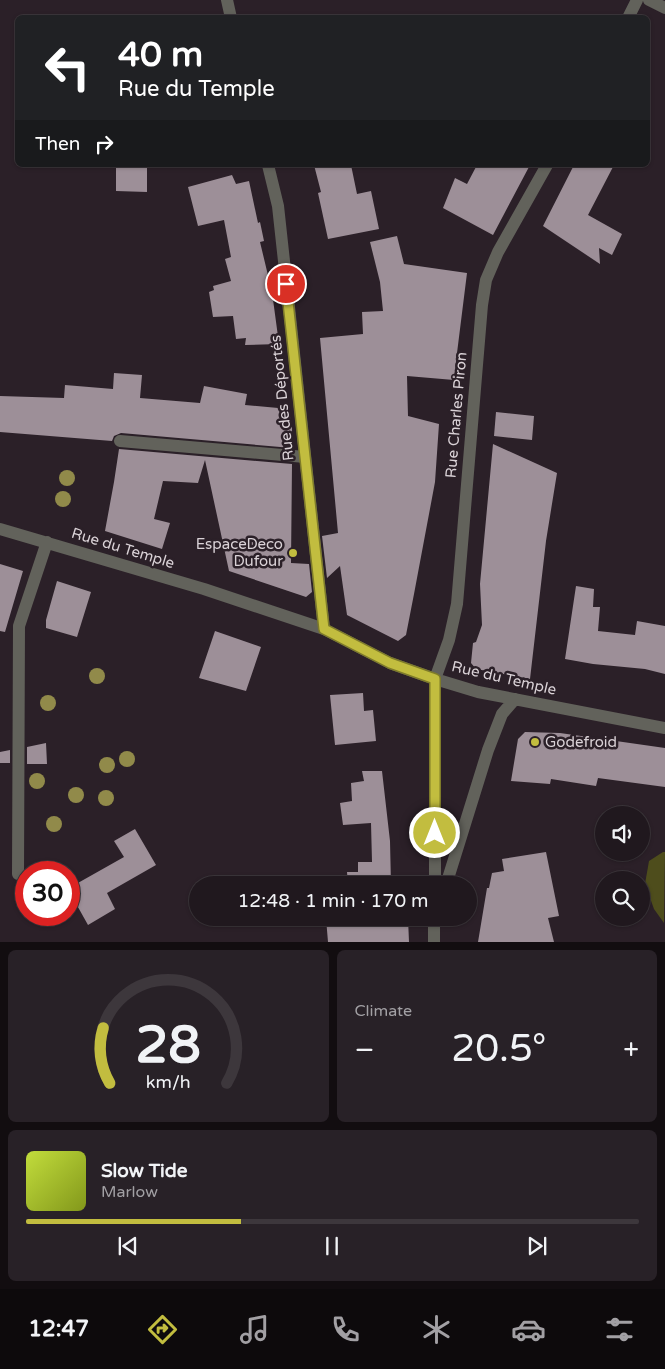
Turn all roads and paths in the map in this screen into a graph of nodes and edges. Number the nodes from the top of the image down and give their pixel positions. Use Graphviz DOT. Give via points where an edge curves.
graph roads {
  1 [pos="227,0"];
  2 [pos="637,0"];
  3 [pos="650,0"];
  4 [pos="665,8"];
  5 [pos="230,15"];
  6 [pos="630,15"];
  7 [pos="268,167"];
  8 [pos="546,167"];
  9 [pos="120,440"];
  10 [pos="305,457"];
  11 [pos="0,529"];
  12 [pos="47,542"];
  13 [pos="324,629"];
  14 [pos="435,679"];
  15 [pos="515,699"];
  16 [pos="665,728"];
  17 [pos="18,861"];
  18 [pos="435,876"];
  19 [pos="449,876"];
  20 [pos="435,926"];
  21 [pos="434,942"];
  1 -- 5 [label="street"];
  2 -- 6 [label="street"];
  3 -- 4 [label="street"];
  7 -- 10 [label="street, Rue des Déportés" via="278,206"];
  8 -- 14 [label="street, Rue Charles Piron" via="498,252 486,280 457,604"];
  9 -- 10 [label="street"];
  10 -- 13 [label="street, Rue des Déportés"];
  11 -- 12 [label="street, Rue du Temple"];
  12 -- 13 [label="street, Rue du Temple"];
  12 -- 17 [label="street" via="19,626"];
  13 -- 14 [label="street, Rue du Temple" via="390,663"];
  14 -- 15 [label="street, Rue du Temple"];
  14 -- 18 [label="street, Rue Charles Piron"];
  15 -- 16 [label="street, Rue du Temple"];
  15 -- 19 [label="street" via="502,714 488,750"];
  20 -- 21 [label="street"];
}
